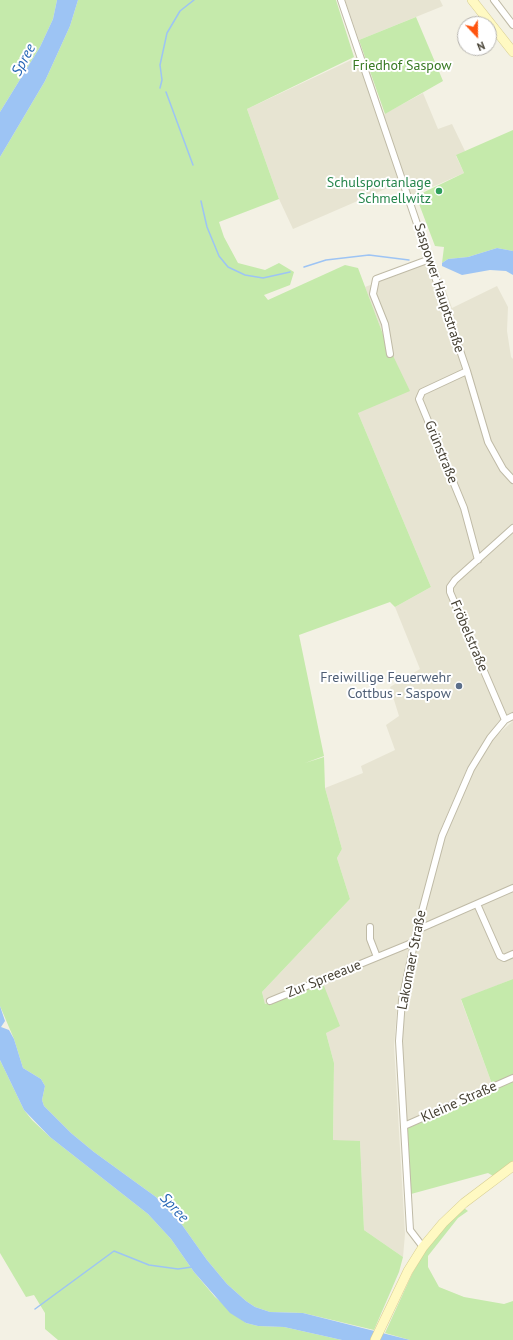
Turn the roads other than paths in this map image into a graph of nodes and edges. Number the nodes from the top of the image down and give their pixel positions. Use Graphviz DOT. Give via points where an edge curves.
graph roads {
  1 [pos="341,0"];
  2 [pos="472,0"];
  3 [pos="494,0"];
  4 [pos="513,25"];
  5 [pos="513,52"];
  6 [pos="430,259"];
  7 [pos="390,354"];
  8 [pos="467,371"];
  9 [pos="513,480"];
  10 [pos="513,528"];
  11 [pos="478,560"];
  12 [pos="513,716"];
  13 [pos="505,720"];
  14 [pos="513,888"];
  15 [pos="477,904"];
  16 [pos="370,926"];
  17 [pos="417,930"];
  18 [pos="414,942"];
  19 [pos="513,954"];
  20 [pos="377,957"];
  21 [pos="270,1001"];
  22 [pos="513,1078"];
  23 [pos="404,1126"];
  24 [pos="513,1166"];
  25 [pos="423,1247"];
  26 [pos="375,1340"];
  1 -- 6 [label="street, Saspower Hauptstraße"];
  2 -- 5 [label="street"];
  3 -- 4 [label="street"];
  6 -- 7 [label="street" via="376,280 373,294 385,324"];
  6 -- 8 [label="street, Saspower Hauptstraße"];
  8 -- 9 [label="street, Saspower Hauptstraße" via="491,451"];
  8 -- 11 [label="street, Grünstraße" via="422,392 419,399 464,508"];
  10 -- 11 [label="street, Fröbelstraße"];
  11 -- 13 [label="street, Fröbelstraße" via="455,580 450,592"];
  12 -- 13 [label="street, Lakomaer Straße"];
  13 -- 17 [label="street, Lakomaer Straße" via="490,738 471,769 455,803 442,836"];
  14 -- 15 [label="street"];
  15 -- 17 [label="street"];
  15 -- 19 [label="street" via="500,956 504,958"];
  16 -- 20 [label="street, Zur Spreeaue" via="370,939"];
  17 -- 18 [label="street, Lakomaer Straße"];
  18 -- 20 [label="street, Zur Spreeaue"];
  18 -- 23 [label="street, Lakomaer Straße" via="402,1000 399,1041"];
  20 -- 21 [label="street, Zur Spreeaue"];
  22 -- 23 [label="street, Kleine Straße"];
  23 -- 25 [label="street, Lakomaer Straße" via="410,1230"];
  24 -- 25 [label="street" via="464,1203"];
  25 -- 26 [label="street" via="408,1271"];
}
